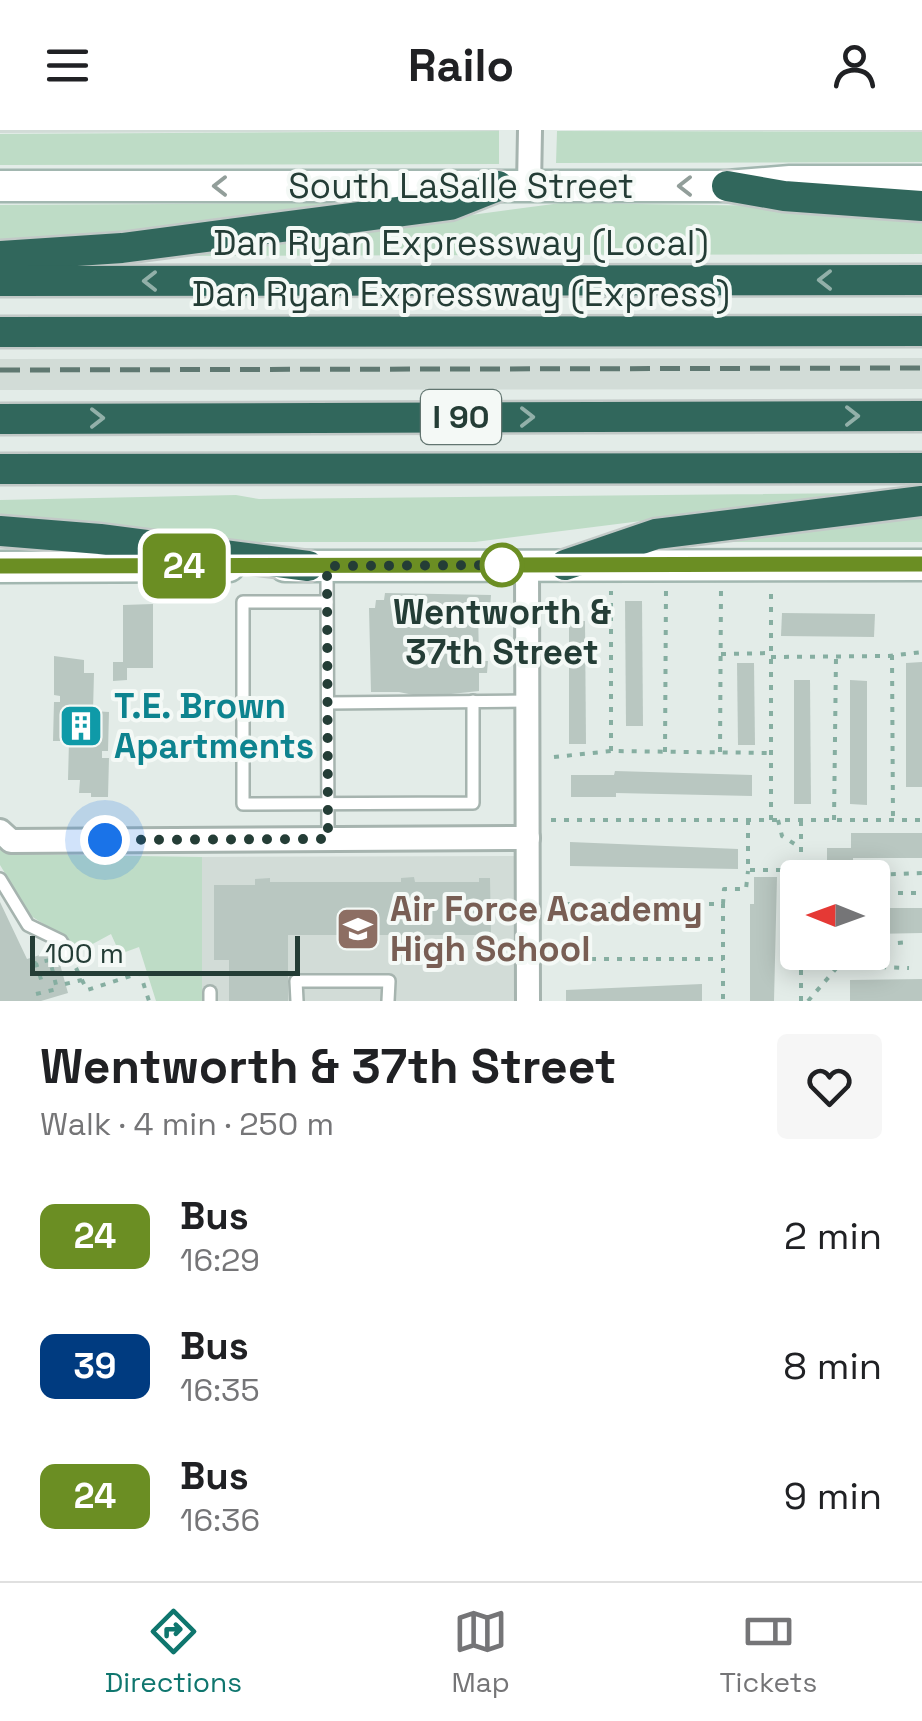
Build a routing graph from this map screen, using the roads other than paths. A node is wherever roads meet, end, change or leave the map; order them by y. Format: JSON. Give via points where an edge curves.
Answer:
{"nodes":[{"id":1,"x":530,"y":130,"type":"edge"},
{"id":2,"x":922,"y":181,"type":"edge"},
{"id":3,"x":0,"y":186,"type":"edge"},
{"id":4,"x":498,"y":186,"type":"junction"},
{"id":5,"x":529,"y":186,"type":"junction"},
{"id":6,"x":727,"y":186,"type":"junction"},
{"id":7,"x":922,"y":206,"type":"edge"},
{"id":8,"x":0,"y":256,"type":"edge"},
{"id":9,"x":922,"y":280,"type":"edge"},
{"id":10,"x":0,"y":281,"type":"edge"},
{"id":11,"x":0,"y":332,"type":"edge"},
{"id":12,"x":922,"y":332,"type":"edge"},
{"id":13,"x":922,"y":416,"type":"edge"},
{"id":14,"x":0,"y":418,"type":"edge"},
{"id":15,"x":922,"y":468,"type":"edge"},
{"id":16,"x":0,"y":469,"type":"edge"},
{"id":17,"x":922,"y":502,"type":"edge"},
{"id":18,"x":0,"y":531,"type":"edge"},
{"id":19,"x":922,"y":564,"type":"edge"},
{"id":20,"x":527,"y":565,"type":"junction"},
{"id":21,"x":564,"y":565,"type":"junction"},
{"id":22,"x":0,"y":566,"type":"edge"},
{"id":23,"x":318,"y":566,"type":"junction"},
{"id":24,"x":327,"y":602,"type":"junction"},
{"id":25,"x":527,"y":700,"type":"junction"},
{"id":26,"x":474,"y":701,"type":"junction"},
{"id":27,"x":328,"y":703,"type":"junction"},
{"id":28,"x":328,"y":803,"type":"junction"},
{"id":29,"x":6,"y":836,"type":"edge"},
{"id":30,"x":528,"y":838,"type":"junction"},
{"id":31,"x":328,"y":839,"type":"junction"},
{"id":32,"x":0,"y":879,"type":"edge"},
{"id":33,"x":70,"y":956,"type":"road end"},
{"id":34,"x":297,"y":1001,"type":"edge"},
{"id":35,"x":388,"y":1001,"type":"edge"},
{"id":36,"x":528,"y":1001,"type":"edge"}],
"edges":[{"from":1,"to":5,"type":"street"},
{"from":2,"to":6,"type":"main road","name":"South LaSalle Street"},
{"from":4,"to":3,"type":"main road","name":"South LaSalle Street","one_way":true},
{"from":4,"to":5,"type":"main road","name":"South LaSalle Street"},
{"from":4,"to":8,"type":"highway","via":[[450,205],[122,248]]},
{"from":6,"to":5,"type":"main road","name":"South LaSalle Street","one_way":true},
{"from":6,"to":7,"type":"highway"},
{"from":9,"to":10,"type":"highway","name":"Dan Ryan Expressway (Local)","one_way":true},
{"from":11,"to":12,"type":"highway","name":"Dan Ryan Expressway (Express)"},
{"from":14,"to":13,"type":"highway","number":"I 90","one_way":true},
{"from":15,"to":16,"type":"highway","number":"I 90"},
{"from":17,"to":21,"type":"highway","via":[[656,534]]},
{"from":18,"to":23,"type":"highway"},
{"from":19,"to":21,"type":"main road"},
{"from":20,"to":21,"type":"main road"},
{"from":20,"to":23,"type":"main road"},
{"from":20,"to":25,"type":"street"},
{"from":22,"to":23,"type":"main road"},
{"from":23,"to":24,"type":"lane"},
{"from":24,"to":27,"type":"lane"},
{"from":24,"to":28,"type":"lane","via":[[243,602],[243,804]]},
{"from":25,"to":26,"type":"lane"},
{"from":25,"to":30,"type":"street"},
{"from":26,"to":27,"type":"lane"},
{"from":26,"to":28,"type":"lane","via":[[474,803]]},
{"from":27,"to":28,"type":"lane"},
{"from":28,"to":31,"type":"lane"},
{"from":29,"to":31,"type":"street"},
{"from":30,"to":31,"type":"street"},
{"from":30,"to":36,"type":"street"},
{"from":32,"to":33,"type":"lane","via":[[28,925],[61,940]]},
{"from":34,"to":35,"type":"lane","via":[[296,982],[388,980]]}]}
